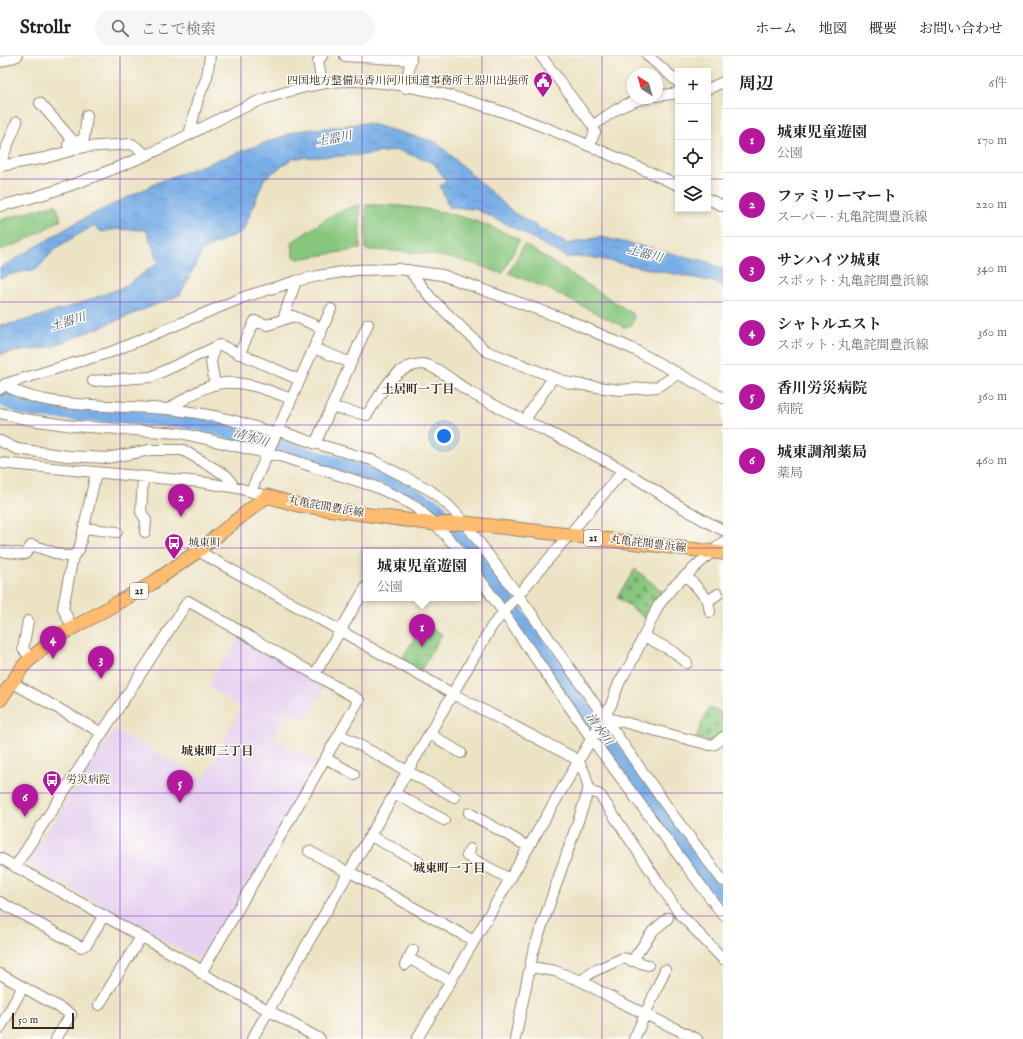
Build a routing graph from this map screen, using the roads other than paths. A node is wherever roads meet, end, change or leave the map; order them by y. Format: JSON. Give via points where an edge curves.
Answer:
{"nodes":[{"id":1,"x":18,"y":56,"type":"edge"},
{"id":2,"x":210,"y":56,"type":"edge"},
{"id":3,"x":322,"y":56,"type":"edge"},
{"id":4,"x":345,"y":56,"type":"edge"},
{"id":5,"x":541,"y":56,"type":"edge"},
{"id":6,"x":648,"y":56,"type":"edge"},
{"id":7,"x":411,"y":58,"type":"edge"},
{"id":8,"x":0,"y":62,"type":"edge"},
{"id":9,"x":675,"y":79,"type":"edge"},
{"id":10,"x":723,"y":82,"type":"edge"},
{"id":11,"x":322,"y":84,"type":"junction"},
{"id":12,"x":406,"y":88,"type":"junction"},
{"id":13,"x":711,"y":88,"type":"edge"},
{"id":14,"x":675,"y":93,"type":"edge"},
{"id":15,"x":663,"y":95,"type":"edge"},
{"id":16,"x":40,"y":103,"type":"dead end"},
{"id":17,"x":627,"y":103,"type":"edge"},
{"id":18,"x":87,"y":115,"type":"dead end"},
{"id":19,"x":18,"y":122,"type":"dead end"},
{"id":20,"x":593,"y":126,"type":"junction"},
{"id":21,"x":189,"y":134,"type":"junction"},
{"id":22,"x":74,"y":142,"type":"junction"},
{"id":23,"x":589,"y":146,"type":"junction"},
{"id":24,"x":65,"y":152,"type":"junction"},
{"id":25,"x":147,"y":155,"type":"junction"},
{"id":26,"x":0,"y":165,"type":"edge"},
{"id":27,"x":675,"y":184,"type":"edge"},
{"id":28,"x":711,"y":200,"type":"edge"},
{"id":29,"x":0,"y":206,"type":"edge"},
{"id":30,"x":723,"y":206,"type":"edge"},
{"id":31,"x":409,"y":270,"type":"junction"},
{"id":32,"x":296,"y":281,"type":"junction"},
{"id":33,"x":331,"y":309,"type":"dead end"},
{"id":34,"x":283,"y":319,"type":"junction"},
{"id":35,"x":368,"y":324,"type":"dead end"},
{"id":36,"x":322,"y":328,"type":"junction"},
{"id":37,"x":314,"y":348,"type":"junction"},
{"id":38,"x":214,"y":349,"type":"junction"},
{"id":39,"x":240,"y":354,"type":"junction"},
{"id":40,"x":351,"y":363,"type":"junction"},
{"id":41,"x":678,"y":374,"type":"junction"},
{"id":42,"x":552,"y":376,"type":"junction"},
{"id":43,"x":300,"y":380,"type":"junction"},
{"id":44,"x":93,"y":381,"type":"dead end"},
{"id":45,"x":215,"y":386,"type":"junction"},
{"id":46,"x":2,"y":387,"type":"edge"},
{"id":47,"x":723,"y":398,"type":"edge"},
{"id":48,"x":291,"y":399,"type":"junction"},
{"id":49,"x":331,"y":407,"type":"junction"},
{"id":50,"x":168,"y":409,"type":"junction"},
{"id":51,"x":0,"y":413,"type":"edge"},
{"id":52,"x":525,"y":420,"type":"junction"},
{"id":53,"x":276,"y":432,"type":"junction"},
{"id":54,"x":0,"y":441,"type":"edge"},
{"id":55,"x":315,"y":444,"type":"junction"},
{"id":56,"x":267,"y":452,"type":"junction"},
{"id":57,"x":65,"y":456,"type":"junction"},
{"id":58,"x":0,"y":463,"type":"edge"},
{"id":59,"x":76,"y":471,"type":"junction"},
{"id":60,"x":623,"y":471,"type":"junction"},
{"id":61,"x":96,"y":473,"type":"junction"},
{"id":62,"x":143,"y":477,"type":"junction"},
{"id":63,"x":234,"y":487,"type":"junction"},
{"id":64,"x":251,"y":491,"type":"junction"},
{"id":65,"x":267,"y":496,"type":"junction"},
{"id":66,"x":464,"y":523,"type":"junction"},
{"id":67,"x":434,"y":524,"type":"junction"},
{"id":68,"x":84,"y":528,"type":"junction"},
{"id":69,"x":723,"y":530,"type":"edge"},
{"id":70,"x":117,"y":532,"type":"dead end"},
{"id":71,"x":145,"y":532,"type":"dead end"},
{"id":72,"x":569,"y":535,"type":"junction"},
{"id":73,"x":723,"y":542,"type":"edge"},
{"id":74,"x":458,"y":549,"type":"edge"},
{"id":75,"x":0,"y":551,"type":"edge"},
{"id":76,"x":198,"y":551,"type":"junction"},
{"id":77,"x":717,"y":552,"type":"edge"},
{"id":78,"x":73,"y":556,"type":"junction"},
{"id":79,"x":686,"y":575,"type":"junction"},
{"id":80,"x":481,"y":580,"type":"edge"},
{"id":81,"x":363,"y":592,"type":"edge"},
{"id":82,"x":718,"y":594,"type":"dead end"},
{"id":83,"x":517,"y":596,"type":"junction"},
{"id":84,"x":708,"y":601,"type":"junction"},
{"id":85,"x":504,"y":612,"type":"junction"},
{"id":86,"x":710,"y":612,"type":"dead end"},
{"id":87,"x":28,"y":621,"type":"dead end"},
{"id":88,"x":72,"y":628,"type":"junction"},
{"id":89,"x":340,"y":630,"type":"junction"},
{"id":90,"x":644,"y":636,"type":"junction"},
{"id":91,"x":31,"y":658,"type":"junction"},
{"id":92,"x":688,"y":663,"type":"dead end"},
{"id":93,"x":315,"y":674,"type":"junction"},
{"id":94,"x":12,"y":682,"type":"junction"},
{"id":95,"x":453,"y":694,"type":"junction"},
{"id":96,"x":0,"y":700,"type":"edge"},
{"id":97,"x":604,"y":717,"type":"junction"},
{"id":98,"x":102,"y":733,"type":"junction"},
{"id":99,"x":430,"y":734,"type":"junction"},
{"id":100,"x":341,"y":735,"type":"junction"},
{"id":101,"x":723,"y":737,"type":"edge"},
{"id":102,"x":592,"y":739,"type":"junction"},
{"id":103,"x":461,"y":753,"type":"dead end"},
{"id":104,"x":327,"y":759,"type":"junction"},
{"id":105,"x":578,"y":760,"type":"junction"},
{"id":106,"x":409,"y":771,"type":"junction"},
{"id":107,"x":354,"y":774,"type":"dead end"},
{"id":108,"x":588,"y":790,"type":"junction"},
{"id":109,"x":396,"y":794,"type":"junction"},
{"id":110,"x":455,"y":797,"type":"dead end"},
{"id":111,"x":469,"y":813,"type":"dead end"},
{"id":112,"x":444,"y":820,"type":"dead end"},
{"id":113,"x":371,"y":836,"type":"junction"},
{"id":114,"x":529,"y":847,"type":"junction"},
{"id":115,"x":470,"y":849,"type":"dead end"},
{"id":116,"x":309,"y":851,"type":"dead end"},
{"id":117,"x":0,"y":858,"type":"edge"},
{"id":118,"x":419,"y":862,"type":"dead end"},
{"id":119,"x":15,"y":867,"type":"junction"},
{"id":120,"x":349,"y":873,"type":"junction"},
{"id":121,"x":510,"y":879,"type":"junction"},
{"id":122,"x":723,"y":881,"type":"edge"},
{"id":123,"x":0,"y":902,"type":"edge"},
{"id":124,"x":104,"y":915,"type":"junction"},
{"id":125,"x":723,"y":915,"type":"edge"},
{"id":126,"x":668,"y":918,"type":"dead end"},
{"id":127,"x":141,"y":937,"type":"junction"},
{"id":128,"x":474,"y":941,"type":"junction"},
{"id":129,"x":409,"y":957,"type":"dead end"},
{"id":130,"x":723,"y":959,"type":"edge"},
{"id":131,"x":632,"y":961,"type":"junction"},
{"id":132,"x":648,"y":965,"type":"dead end"},
{"id":133,"x":531,"y":967,"type":"junction"},
{"id":134,"x":664,"y":970,"type":"dead end"},
{"id":135,"x":201,"y":973,"type":"junction"},
{"id":136,"x":0,"y":974,"type":"edge"},
{"id":137,"x":451,"y":981,"type":"junction"},
{"id":138,"x":581,"y":981,"type":"junction"},
{"id":139,"x":23,"y":987,"type":"junction"},
{"id":140,"x":99,"y":1004,"type":"dead end"},
{"id":141,"x":269,"y":1011,"type":"junction"},
{"id":142,"x":646,"y":1014,"type":"junction"},
{"id":143,"x":0,"y":1028,"type":"edge"},
{"id":144,"x":56,"y":1039,"type":"edge"},
{"id":145,"x":252,"y":1039,"type":"edge"},
{"id":146,"x":320,"y":1039,"type":"edge"},
{"id":147,"x":417,"y":1039,"type":"edge"},
{"id":148,"x":515,"y":1039,"type":"edge"},
{"id":149,"x":634,"y":1039,"type":"edge"},
{"id":150,"x":697,"y":1039,"type":"edge"}],
"edges":[{"from":1,"to":8,"type":"street"},
{"from":2,"to":21,"type":"street","via":[[207,77]]},
{"from":3,"to":11,"type":"street","via":[[318,61]]},
{"from":4,"to":7,"type":"street"},
{"from":5,"to":20,"type":"street"},
{"from":6,"to":9,"type":"street"},
{"from":7,"to":12,"type":"street"},
{"from":10,"to":13,"type":"street"},
{"from":11,"to":12,"type":"street","via":[[356,81]]},
{"from":11,"to":21,"type":"street","via":[[265,99]]},
{"from":12,"to":23,"type":"street","via":[[462,100],[511,115]]},
{"from":14,"to":15,"type":"street"},
{"from":16,"to":22,"type":"street"},
{"from":17,"to":20,"type":"street"},
{"from":18,"to":22,"type":"street","via":[[84,138]]},
{"from":19,"to":26,"type":"street"},
{"from":20,"to":23,"type":"street","via":[[595,132]]},
{"from":21,"to":25,"type":"street"},
{"from":22,"to":24,"type":"street","via":[[68,145]]},
{"from":23,"to":27,"type":"street"},
{"from":24,"to":25,"type":"street","via":[[84,147],[132,144]]},
{"from":24,"to":26,"type":"street"},
{"from":25,"to":29,"type":"street","via":[[60,189]]},
{"from":28,"to":30,"type":"street"},
{"from":31,"to":32,"type":"street","via":[[355,270]]},
{"from":31,"to":41,"type":"street","via":[[442,276],[570,321],[633,349]]},
{"from":31,"to":42,"type":"street","via":[[431,298],[486,351]]},
{"from":32,"to":34,"type":"street"},
{"from":32,"to":46,"type":"street","via":[[244,297],[111,352]]},
{"from":33,"to":36,"type":"street"},
{"from":34,"to":36,"type":"street","via":[[294,316]]},
{"from":34,"to":39,"type":"street","via":[[268,325],[255,321]]},
{"from":35,"to":40,"type":"street"},
{"from":36,"to":37,"type":"street"},
{"from":37,"to":40,"type":"street"},
{"from":37,"to":43,"type":"street"},
{"from":38,"to":39,"type":"street","via":[[220,345]]},
{"from":38,"to":44,"type":"street","via":[[151,377]]},
{"from":38,"to":45,"type":"street","via":[[211,362]]},
{"from":39,"to":43,"type":"street"},
{"from":40,"to":49,"type":"street"},
{"from":41,"to":42,"type":"street","via":[[657,387],[619,390],[569,383]]},
{"from":41,"to":47,"type":"street"},
{"from":42,"to":52,"type":"street"},
{"from":43,"to":48,"type":"street"},
{"from":45,"to":48,"type":"street","via":[[224,383],[247,385]]},
{"from":45,"to":50,"type":"street","via":[[206,388]]},
{"from":46,"to":50,"type":"street","via":[[39,399]]},
{"from":48,"to":53,"type":"street"},
{"from":49,"to":52,"type":"street","via":[[367,415],[395,375],[410,366],[422,364],[431,365],[459,386]]},
{"from":49,"to":55,"type":"street"},
{"from":50,"to":53,"type":"street","via":[[227,419]]},
{"from":51,"to":56,"type":"street","via":[[73,426],[180,433]]},
{"from":52,"to":60,"type":"street"},
{"from":53,"to":55,"type":"street"},
{"from":53,"to":56,"type":"street"},
{"from":54,"to":57,"type":"street","via":[[17,449]]},
{"from":55,"to":66,"type":"street","via":[[372,460],[414,481],[430,490]]},
{"from":56,"to":64,"type":"street"},
{"from":56,"to":67,"type":"street","via":[[376,487],[400,498]]},
{"from":57,"to":59,"type":"street"},
{"from":57,"to":63,"type":"street","via":[[107,458],[150,450],[183,450],[227,476]]},
{"from":58,"to":59,"type":"street"},
{"from":59,"to":61,"type":"street"},
{"from":60,"to":69,"type":"street","via":[[658,494]]},
{"from":60,"to":72,"type":"street"},
{"from":61,"to":62,"type":"street"},
{"from":61,"to":68,"type":"street"},
{"from":62,"to":63,"type":"street"},
{"from":62,"to":71,"type":"street","via":[[137,511],[146,520]]},
{"from":63,"to":64,"type":"street"},
{"from":64,"to":65,"type":"street"},
{"from":65,"to":67,"type":"main road","name":"丸亀詫間豊浜線","number":"21","via":[[298,505]]},
{"from":65,"to":76,"type":"main road","number":"21"},
{"from":66,"to":67,"type":"main road","name":"丸亀詫間豊浜線","number":"21"},
{"from":66,"to":72,"type":"main road","name":"丸亀詫間豊浜線","number":"21"},
{"from":66,"to":83,"type":"street"},
{"from":67,"to":74,"type":"street"},
{"from":68,"to":70,"type":"street"},
{"from":68,"to":78,"type":"street","via":[[79,550]]},
{"from":72,"to":77,"type":"main road","name":"丸亀詫間豊浜線","number":"21"},
{"from":72,"to":83,"type":"street"},
{"from":73,"to":77,"type":"street"},
{"from":75,"to":78,"type":"street","via":[[26,554],[32,545],[64,556]]},
{"from":76,"to":88,"type":"main road","number":"21","via":[[151,584]]},
{"from":76,"to":89,"type":"street"},
{"from":77,"to":79,"type":"street"},
{"from":78,"to":88,"type":"street","via":[[63,608]]},
{"from":79,"to":84,"type":"street"},
{"from":79,"to":90,"type":"street","via":[[664,597]]},
{"from":80,"to":85,"type":"street"},
{"from":81,"to":89,"type":"street"},
{"from":82,"to":84,"type":"street"},
{"from":83,"to":85,"type":"street"},
{"from":83,"to":97,"type":"street"},
{"from":84,"to":86,"type":"street"},
{"from":85,"to":95,"type":"street","via":[[492,626]]},
{"from":85,"to":102,"type":"street"},
{"from":87,"to":91,"type":"street","via":[[23,649]]},
{"from":88,"to":91,"type":"main road","number":"21","via":[[53,639]]},
{"from":89,"to":93,"type":"street"},
{"from":89,"to":95,"type":"street"},
{"from":90,"to":92,"type":"street","via":[[674,652]]},
{"from":90,"to":97,"type":"street"},
{"from":91,"to":94,"type":"main road","number":"21"},
{"from":93,"to":98,"type":"street","via":[[188,601]]},
{"from":93,"to":100,"type":"street","via":[[360,700]]},
{"from":94,"to":96,"type":"main road","number":"21"},
{"from":94,"to":98,"type":"street"},
{"from":95,"to":99,"type":"street"},
{"from":95,"to":105,"type":"street"},
{"from":97,"to":101,"type":"street","via":[[710,745]]},
{"from":97,"to":102,"type":"street"},
{"from":97,"to":122,"type":"street"},
{"from":98,"to":119,"type":"street"},
{"from":99,"to":103,"type":"street"},
{"from":99,"to":106,"type":"street"},
{"from":100,"to":104,"type":"street"},
{"from":100,"to":106,"type":"street"},
{"from":102,"to":105,"type":"street"},
{"from":102,"to":125,"type":"street"},
{"from":104,"to":107,"type":"street"},
{"from":104,"to":135,"type":"street"},
{"from":105,"to":108,"type":"street","via":[[585,774]]},
{"from":105,"to":114,"type":"street"},
{"from":106,"to":109,"type":"street"},
{"from":106,"to":110,"type":"street","via":[[443,786]]},
{"from":108,"to":130,"type":"street","via":[[600,795],[679,913]]},
{"from":108,"to":133,"type":"street","via":[[533,952]]},
{"from":109,"to":112,"type":"street"},
{"from":109,"to":113,"type":"street"},
{"from":111,"to":114,"type":"street"},
{"from":113,"to":118,"type":"street"},
{"from":113,"to":120,"type":"street"},
{"from":114,"to":121,"type":"street"},
{"from":115,"to":121,"type":"street","via":[[467,856]]},
{"from":116,"to":120,"type":"street"},
{"from":117,"to":119,"type":"street"},
{"from":119,"to":124,"type":"street"},
{"from":120,"to":128,"type":"street"},
{"from":120,"to":141,"type":"street"},
{"from":121,"to":128,"type":"street"},
{"from":123,"to":124,"type":"street","via":[[81,947],[87,944]]},
{"from":124,"to":127,"type":"street"},
{"from":126,"to":131,"type":"street","via":[[660,931]]},
{"from":127,"to":135,"type":"street","via":[[196,967]]},
{"from":127,"to":140,"type":"street"},
{"from":128,"to":137,"type":"street"},
{"from":129,"to":137,"type":"street"},
{"from":131,"to":132,"type":"street"},
{"from":131,"to":138,"type":"street","via":[[620,955]]},
{"from":133,"to":138,"type":"street","via":[[555,971]]},
{"from":133,"to":148,"type":"street"},
{"from":134,"to":142,"type":"street"},
{"from":135,"to":141,"type":"street"},
{"from":136,"to":139,"type":"street"},
{"from":137,"to":147,"type":"street"},
{"from":138,"to":142,"type":"street"},
{"from":139,"to":143,"type":"street"},
{"from":139,"to":144,"type":"street","via":[[71,1014]]},
{"from":141,"to":145,"type":"street"},
{"from":141,"to":146,"type":"street"},
{"from":142,"to":149,"type":"street"},
{"from":142,"to":150,"type":"street"}]}
